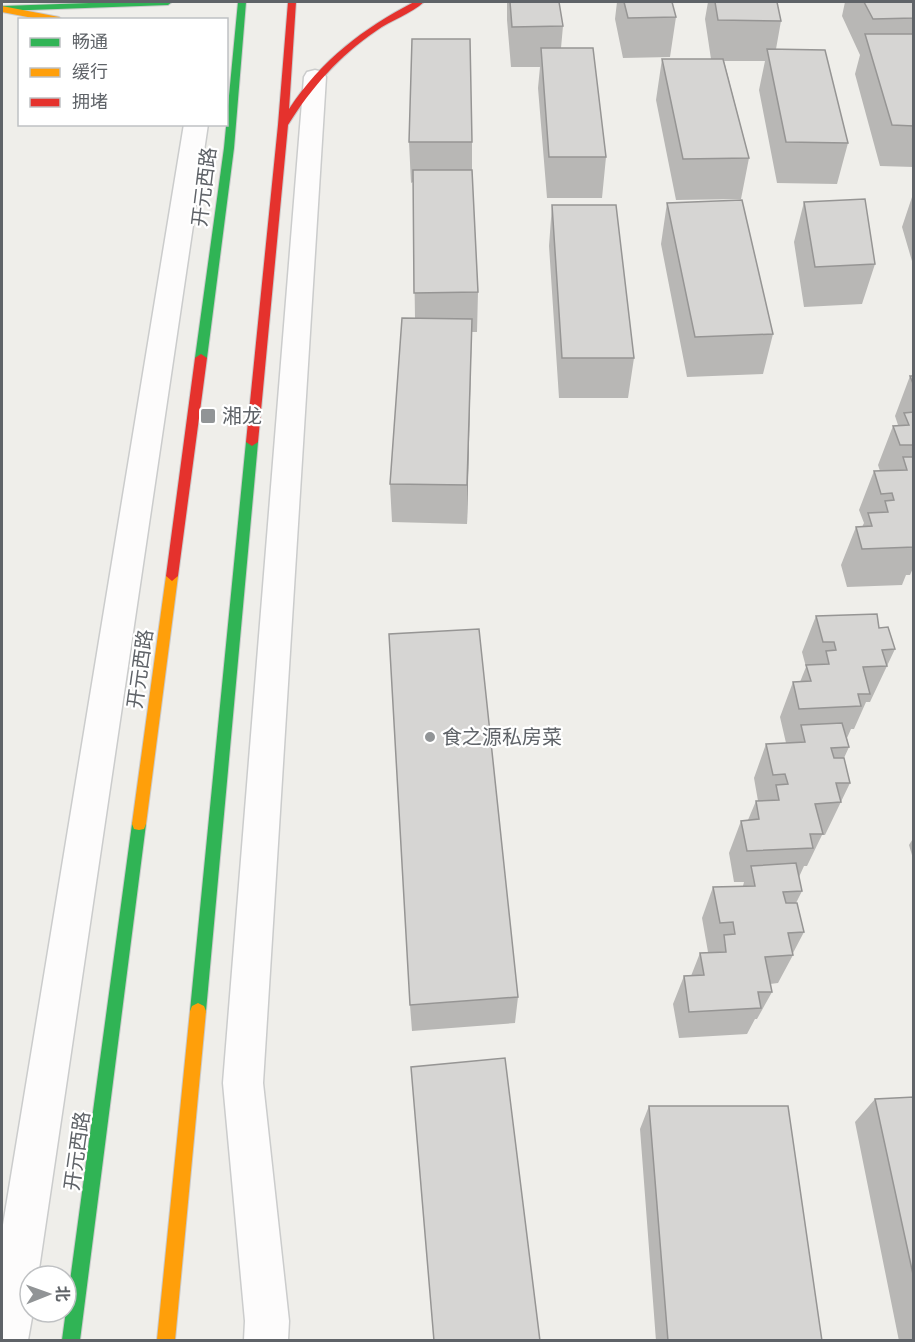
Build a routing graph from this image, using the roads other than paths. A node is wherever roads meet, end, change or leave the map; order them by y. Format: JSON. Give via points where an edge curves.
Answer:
{"nodes":[{"id":1,"x":168,"y":2,"type":"edge"},
{"id":2,"x":242,"y":2,"type":"edge"},
{"id":3,"x":292,"y":2,"type":"edge"},
{"id":4,"x":420,"y":2,"type":"edge"},
{"id":5,"x":2,"y":9,"type":"edge"},
{"id":6,"x":48,"y":18,"type":"edge"},
{"id":7,"x":315,"y":77,"type":"junction"},
{"id":8,"x":283,"y":124,"type":"junction"},
{"id":9,"x":196,"y":126,"type":"edge"},
{"id":10,"x":217,"y":126,"type":"edge"},
{"id":11,"x":229,"y":148,"type":"junction"},
{"id":12,"x":6,"y":1341,"type":"edge"},
{"id":13,"x":71,"y":1341,"type":"edge"},
{"id":14,"x":166,"y":1341,"type":"edge"},
{"id":15,"x":266,"y":1341,"type":"edge"}],
"edges":[{"from":1,"to":5,"type":"main road"},
{"from":2,"to":11,"type":"main road","name":"开元西路"},
{"from":3,"to":8,"type":"main road"},
{"from":4,"to":7,"type":"main road","via":[[394,14],[347,47]]},
{"from":5,"to":6,"type":"main road"},
{"from":7,"to":8,"type":"main road"},
{"from":7,"to":15,"type":"street","via":[[243,1083]]},
{"from":8,"to":14,"type":"main road"},
{"from":9,"to":12,"type":"street"},
{"from":10,"to":11,"type":"main road"},
{"from":11,"to":13,"type":"main road","name":"开元西路"}]}
